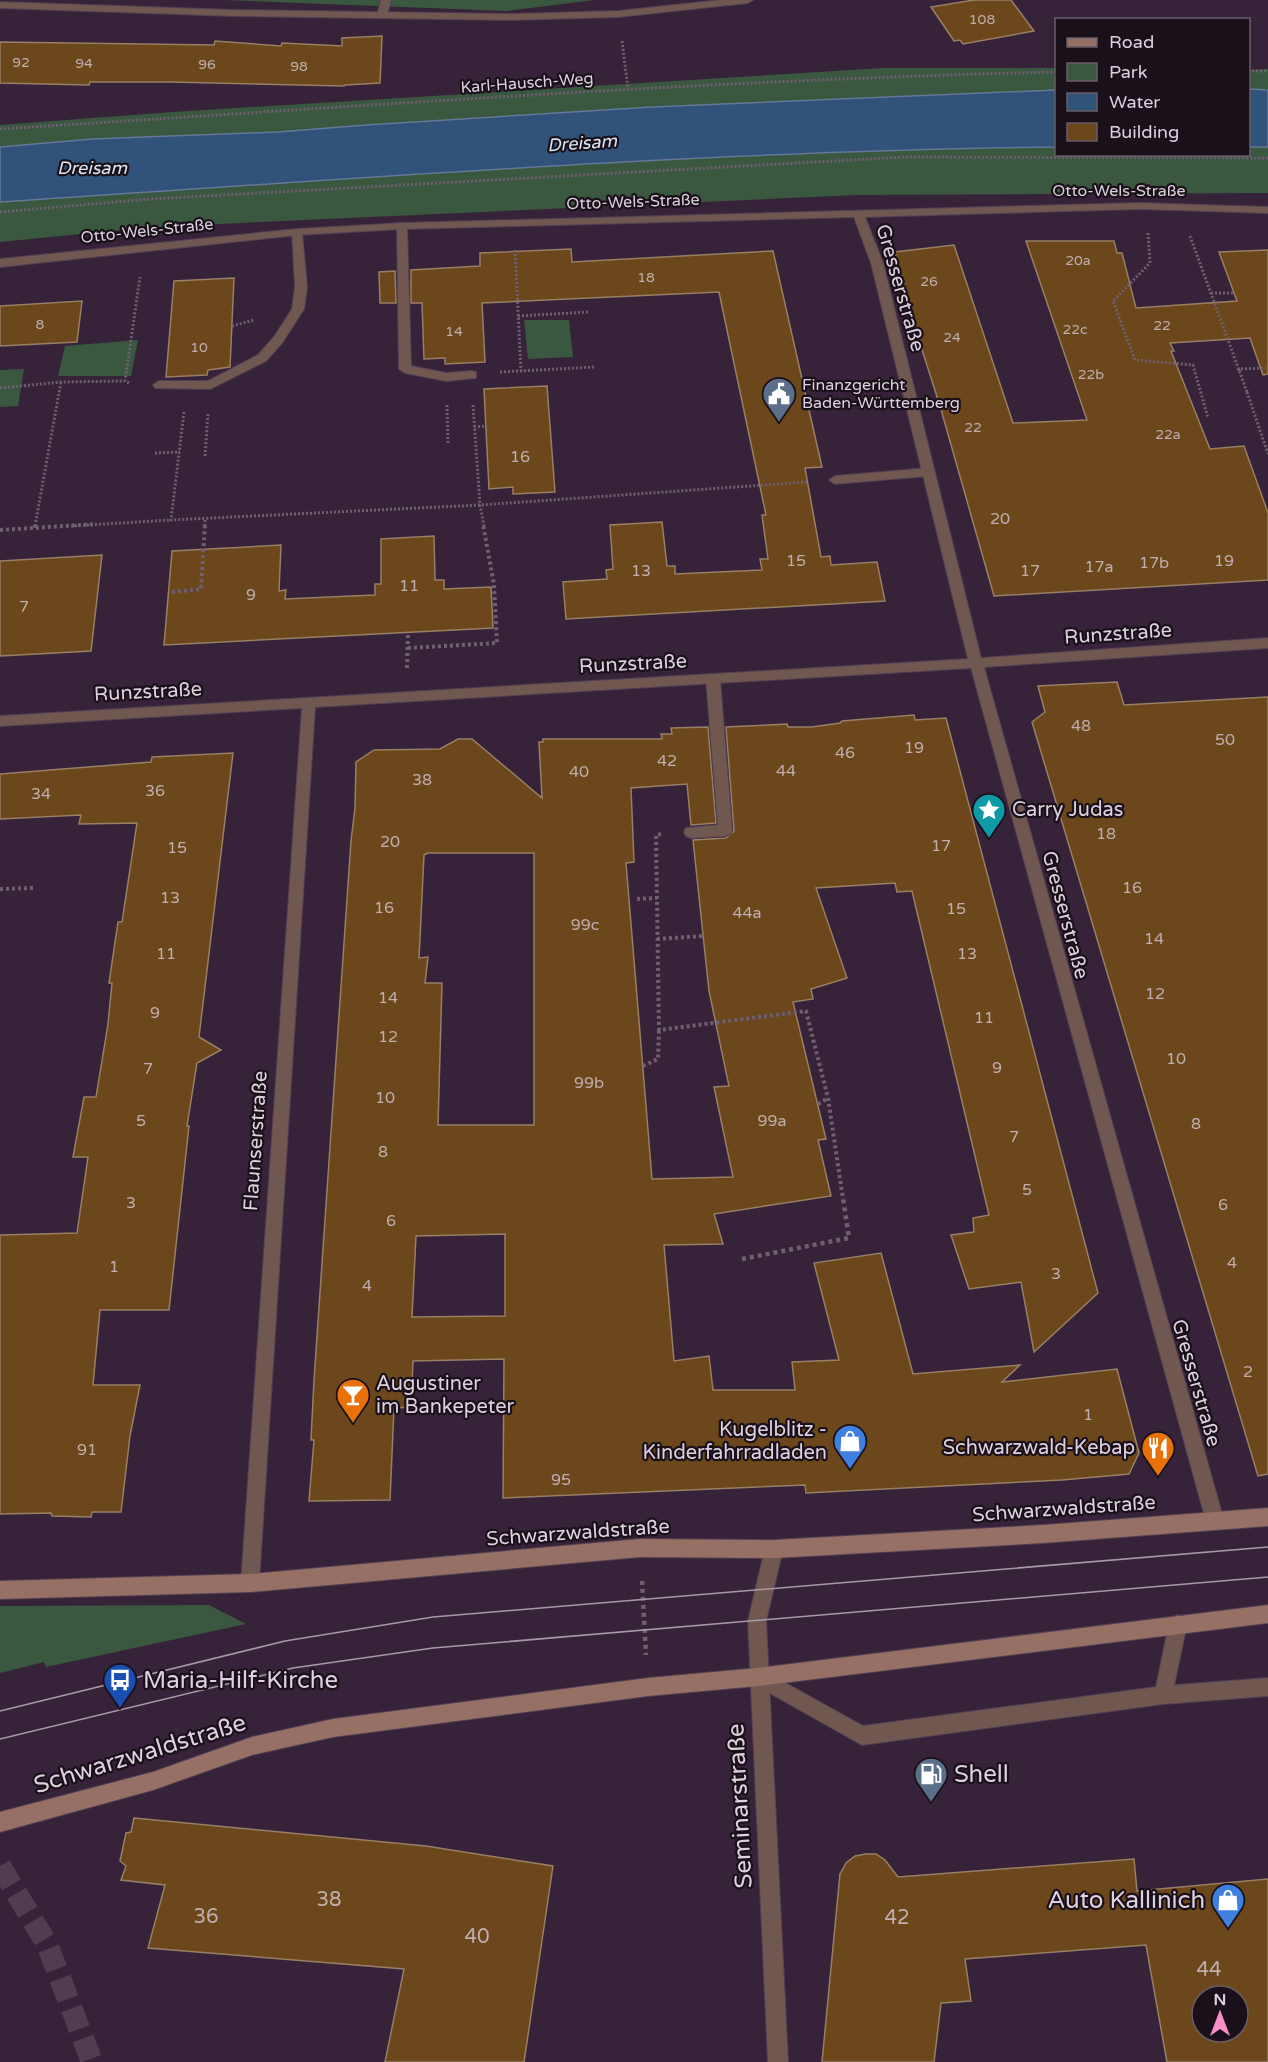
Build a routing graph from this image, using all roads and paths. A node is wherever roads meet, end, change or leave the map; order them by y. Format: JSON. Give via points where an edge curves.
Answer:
{"nodes":[{"id":1,"x":386,"y":0,"type":"edge"},
{"id":2,"x":748,"y":0,"type":"edge"},
{"id":3,"x":0,"y":5,"type":"edge"},
{"id":4,"x":618,"y":14,"type":"junction"},
{"id":5,"x":382,"y":15,"type":"junction"},
{"id":6,"x":1250,"y":71,"type":"edge"},
{"id":7,"x":1268,"y":71,"type":"edge"},
{"id":8,"x":1055,"y":72,"type":"edge"},
{"id":9,"x":628,"y":89,"type":"junction"},
{"id":10,"x":0,"y":129,"type":"edge"},
{"id":11,"x":1268,"y":158,"type":"edge"},
{"id":12,"x":1140,"y":206,"type":"junction"},
{"id":13,"x":1179,"y":207,"type":"junction"},
{"id":14,"x":1268,"y":210,"type":"edge"},
{"id":15,"x":0,"y":212,"type":"edge"},
{"id":16,"x":858,"y":213,"type":"junction"},
{"id":17,"x":402,"y":226,"type":"junction"},
{"id":18,"x":297,"y":232,"type":"junction"},
{"id":19,"x":515,"y":252,"type":"dead end"},
{"id":20,"x":0,"y":263,"type":"edge"},
{"id":21,"x":1211,"y":293,"type":"junction"},
{"id":22,"x":1233,"y":293,"type":"dead end"},
{"id":23,"x":138,"y":302,"type":"dead end"},
{"id":24,"x":588,"y":312,"type":"dead end"},
{"id":25,"x":518,"y":316,"type":"junction"},
{"id":26,"x":595,"y":367,"type":"dead end"},
{"id":27,"x":1266,"y":368,"type":"dead end"},
{"id":28,"x":1239,"y":369,"type":"junction"},
{"id":29,"x":521,"y":371,"type":"junction"},
{"id":30,"x":498,"y":373,"type":"dead end"},
{"id":31,"x":472,"y":375,"type":"joint"},
{"id":32,"x":446,"y":377,"type":"junction"},
{"id":33,"x":125,"y":381,"type":"junction"},
{"id":34,"x":61,"y":382,"type":"junction"},
{"id":35,"x":133,"y":384,"type":"dead end"},
{"id":36,"x":159,"y":385,"type":"dead end"},
{"id":37,"x":187,"y":385,"type":"junction"},
{"id":38,"x":210,"y":385,"type":"junction"},
{"id":39,"x":0,"y":388,"type":"edge"},
{"id":40,"x":1247,"y":392,"type":"dead end"},
{"id":41,"x":1208,"y":418,"type":"dead end"},
{"id":42,"x":486,"y":426,"type":"dead end"},
{"id":43,"x":474,"y":427,"type":"junction"},
{"id":44,"x":448,"y":443,"type":"dead end"},
{"id":45,"x":180,"y":452,"type":"junction"},
{"id":46,"x":155,"y":453,"type":"dead end"},
{"id":47,"x":1268,"y":454,"type":"edge"},
{"id":48,"x":205,"y":456,"type":"dead end"},
{"id":49,"x":928,"y":472,"type":"junction"},
{"id":50,"x":835,"y":480,"type":"joint"},
{"id":51,"x":480,"y":505,"type":"junction"},
{"id":52,"x":205,"y":518,"type":"junction"},
{"id":53,"x":171,"y":520,"type":"junction"},
{"id":54,"x":35,"y":528,"type":"junction"},
{"id":55,"x":0,"y":531,"type":"edge"},
{"id":56,"x":172,"y":592,"type":"dead end"},
{"id":57,"x":1268,"y":643,"type":"edge"},
{"id":58,"x":408,"y":648,"type":"dead end"},
{"id":59,"x":976,"y":663,"type":"junction"},
{"id":60,"x":713,"y":679,"type":"junction"},
{"id":61,"x":309,"y":702,"type":"junction"},
{"id":62,"x":0,"y":721,"type":"edge"},
{"id":63,"x":691,"y":832,"type":"joint"},
{"id":64,"x":33,"y":888,"type":"dead end"},
{"id":65,"x":0,"y":889,"type":"edge"},
{"id":66,"x":657,"y":898,"type":"junction"},
{"id":67,"x":637,"y":899,"type":"dead end"},
{"id":68,"x":703,"y":936,"type":"dead end"},
{"id":69,"x":657,"y":939,"type":"junction"},
{"id":70,"x":659,"y":1030,"type":"junction"},
{"id":71,"x":643,"y":1066,"type":"dead end"},
{"id":72,"x":828,"y":1098,"type":"junction"},
{"id":73,"x":818,"y":1104,"type":"dead end"},
{"id":74,"x":742,"y":1259,"type":"dead end"},
{"id":75,"x":1268,"y":1517,"type":"edge"},
{"id":76,"x":1215,"y":1521,"type":"junction"},
{"id":77,"x":640,"y":1548,"type":"junction"},
{"id":78,"x":774,"y":1550,"type":"junction"},
{"id":79,"x":250,"y":1583,"type":"junction"},
{"id":80,"x":0,"y":1590,"type":"edge"},
{"id":81,"x":1268,"y":1614,"type":"edge"},
{"id":82,"x":1178,"y":1624,"type":"junction"},
{"id":83,"x":758,"y":1677,"type":"junction"},
{"id":84,"x":648,"y":1686,"type":"junction"},
{"id":85,"x":1268,"y":1687,"type":"edge"},
{"id":86,"x":1163,"y":1695,"type":"junction"},
{"id":87,"x":0,"y":1822,"type":"edge"},
{"id":88,"x":778,"y":2062,"type":"edge"}],
"edges":[{"from":1,"to":5,"type":"street"},
{"from":2,"to":4,"type":"street"},
{"from":3,"to":5,"type":"street"},
{"from":4,"to":5,"type":"street"},
{"from":4,"to":9,"type":"path"},
{"from":6,"to":7,"type":"path"},
{"from":8,"to":9,"type":"path","name":"Karl-Hausch-Weg","via":[[874,76]]},
{"from":9,"to":10,"type":"path","name":"Karl-Hausch-Weg"},
{"from":11,"to":15,"type":"path","via":[[906,157],[151,199]]},
{"from":12,"to":13,"type":"street","name":"Otto-Wels-Straße"},
{"from":12,"to":16,"type":"street","name":"Otto-Wels-Straße"},
{"from":12,"to":41,"type":"path","via":[[1147,225],[1150,263],[1113,301],[1135,360],[1193,365]]},
{"from":13,"to":14,"type":"street","name":"Otto-Wels-Straße"},
{"from":13,"to":21,"type":"path"},
{"from":16,"to":17,"type":"street","name":"Otto-Wels-Straße"},
{"from":16,"to":49,"type":"street","name":"Gresserstraße","via":[[877,263]]},
{"from":17,"to":18,"type":"street","name":"Otto-Wels-Straße"},
{"from":17,"to":32,"type":"street","via":[[405,369]]},
{"from":18,"to":20,"type":"street","name":"Otto-Wels-Straße"},
{"from":18,"to":38,"type":"street","via":[[301,287],[298,309],[262,358]]},
{"from":19,"to":25,"type":"path"},
{"from":21,"to":22,"type":"path"},
{"from":21,"to":28,"type":"path"},
{"from":23,"to":33,"type":"path"},
{"from":24,"to":25,"type":"path"},
{"from":25,"to":29,"type":"path"},
{"from":26,"to":29,"type":"path"},
{"from":27,"to":28,"type":"path"},
{"from":28,"to":40,"type":"path"},
{"from":28,"to":47,"type":"path"},
{"from":29,"to":30,"type":"path"},
{"from":31,"to":32,"type":"street"},
{"from":31,"to":43,"type":"path"},
{"from":32,"to":44,"type":"path"},
{"from":33,"to":34,"type":"path"},
{"from":33,"to":35,"type":"path"},
{"from":34,"to":39,"type":"path"},
{"from":34,"to":54,"type":"path"},
{"from":36,"to":37,"type":"street"},
{"from":37,"to":38,"type":"street"},
{"from":37,"to":45,"type":"path"},
{"from":38,"to":48,"type":"path"},
{"from":42,"to":43,"type":"path"},
{"from":43,"to":51,"type":"path"},
{"from":45,"to":46,"type":"path"},
{"from":45,"to":53,"type":"path"},
{"from":49,"to":50,"type":"street"},
{"from":49,"to":59,"type":"street","name":"Gresserstraße"},
{"from":50,"to":51,"type":"path"},
{"from":51,"to":52,"type":"path"},
{"from":51,"to":58,"type":"path","via":[[494,585],[497,643]]},
{"from":52,"to":53,"type":"path"},
{"from":52,"to":56,"type":"path","via":[[201,589]]},
{"from":53,"to":54,"type":"path"},
{"from":54,"to":55,"type":"path"},
{"from":57,"to":59,"type":"street","name":"Runzstraße"},
{"from":59,"to":60,"type":"street","name":"Runzstraße"},
{"from":59,"to":76,"type":"street","name":"Gresserstraße"},
{"from":60,"to":61,"type":"street","name":"Runzstraße"},
{"from":60,"to":63,"type":"street","via":[[724,830]]},
{"from":61,"to":62,"type":"street","name":"Runzstraße"},
{"from":61,"to":79,"type":"street","name":"Flaunserstraße"},
{"from":63,"to":66,"type":"path","via":[[656,835]]},
{"from":64,"to":65,"type":"path"},
{"from":66,"to":67,"type":"path"},
{"from":66,"to":69,"type":"path"},
{"from":68,"to":69,"type":"path"},
{"from":69,"to":70,"type":"path"},
{"from":70,"to":71,"type":"path","via":[[658,1059]]},
{"from":70,"to":72,"type":"path","via":[[806,1011]]},
{"from":72,"to":73,"type":"path"},
{"from":72,"to":74,"type":"path","via":[[849,1238]]},
{"from":75,"to":76,"type":"main road","name":"Schwarzwaldstraße"},
{"from":76,"to":78,"type":"main road","name":"Schwarzwaldstraße"},
{"from":77,"to":78,"type":"main road","name":"Schwarzwaldstraße"},
{"from":77,"to":79,"type":"main road","name":"Schwarzwaldstraße"},
{"from":77,"to":84,"type":"path"},
{"from":78,"to":83,"type":"street","name":"Seminarstraße","via":[[757,1621]]},
{"from":79,"to":80,"type":"main road","name":"Schwarzwaldstraße"},
{"from":81,"to":82,"type":"main road","name":"Schwarzwaldstraße"},
{"from":82,"to":83,"type":"main road","name":"Schwarzwaldstraße"},
{"from":82,"to":86,"type":"street"},
{"from":83,"to":84,"type":"main road","name":"Schwarzwaldstraße"},
{"from":83,"to":86,"type":"street","via":[[862,1736]]},
{"from":83,"to":88,"type":"street","name":"Seminarstraße"},
{"from":84,"to":87,"type":"main road","name":"Schwarzwaldstraße","via":[[333,1728],[252,1746],[153,1781]]},
{"from":85,"to":86,"type":"street"}]}
